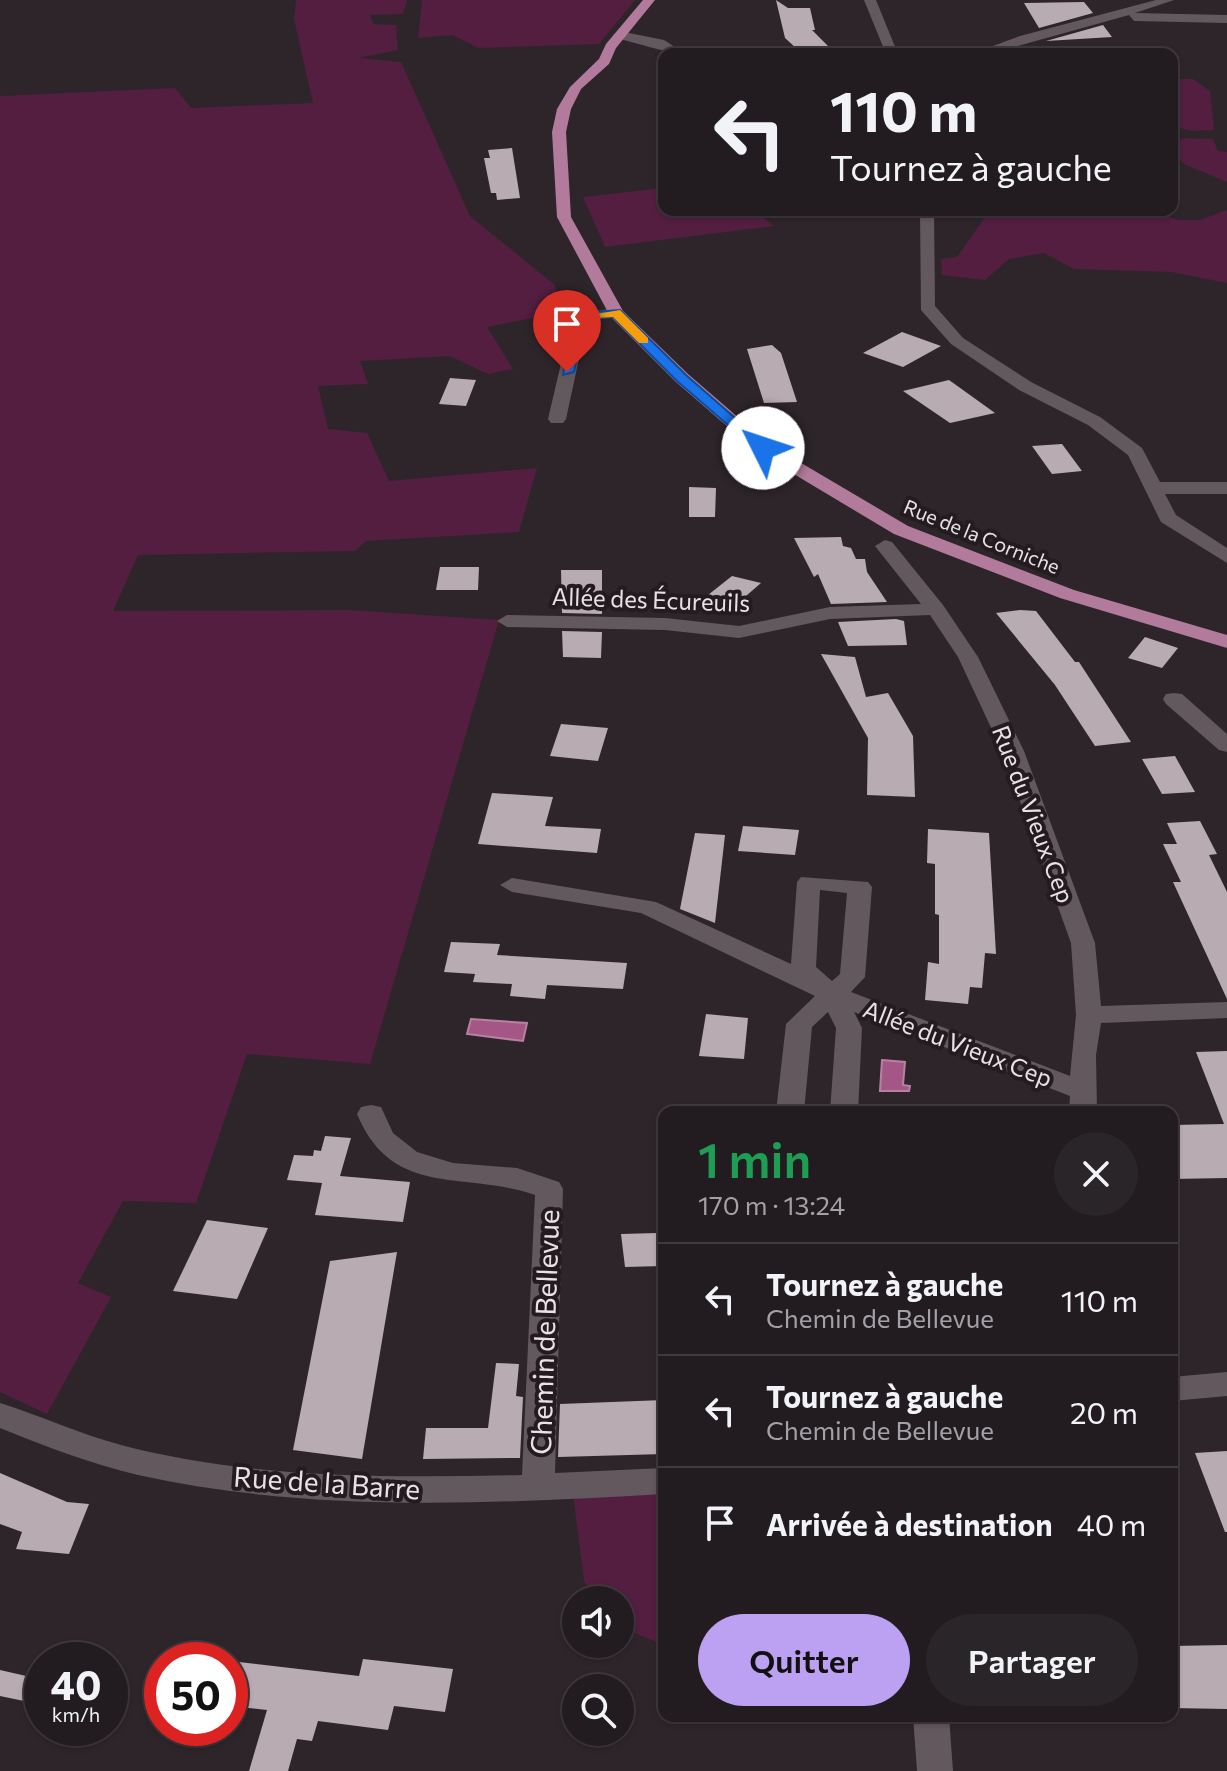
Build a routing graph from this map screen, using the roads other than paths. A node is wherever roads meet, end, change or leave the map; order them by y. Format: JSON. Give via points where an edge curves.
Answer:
{"nodes":[{"id":1,"x":649,"y":0,"type":"edge"},
{"id":2,"x":870,"y":0,"type":"edge"},
{"id":3,"x":1168,"y":0,"type":"edge"},
{"id":4,"x":1120,"y":16,"type":"junction"},
{"id":5,"x":1227,"y":19,"type":"edge"},
{"id":6,"x":619,"y":35,"type":"junction"},
{"id":7,"x":669,"y":48,"type":"edge"},
{"id":8,"x":890,"y":48,"type":"edge"},
{"id":9,"x":992,"y":48,"type":"edge"},
{"id":10,"x":927,"y":216,"type":"edge"},
{"id":11,"x":616,"y":313,"type":"junction"},
{"id":12,"x":557,"y":419,"type":"dead end"},
{"id":13,"x":1156,"y":488,"type":"junction"},
{"id":14,"x":1227,"y":488,"type":"edge"},
{"id":15,"x":885,"y":546,"type":"dead end"},
{"id":16,"x":1227,"y":557,"type":"edge"},
{"id":17,"x":936,"y":609,"type":"junction"},
{"id":18,"x":507,"y":621,"type":"dead end"},
{"id":19,"x":1227,"y":642,"type":"edge"},
{"id":20,"x":1174,"y":699,"type":"dead end"},
{"id":21,"x":1227,"y":745,"type":"edge"},
{"id":22,"x":512,"y":885,"type":"dead end"},
{"id":23,"x":833,"y":994,"type":"junction"},
{"id":24,"x":1227,"y":1010,"type":"edge"},
{"id":25,"x":1089,"y":1015,"type":"junction"},
{"id":26,"x":1083,"y":1102,"type":"edge"},
{"id":27,"x":791,"y":1106,"type":"edge"},
{"id":28,"x":844,"y":1106,"type":"edge"},
{"id":29,"x":371,"y":1114,"type":"dead end"},
{"id":30,"x":1227,"y":1384,"type":"edge"},
{"id":31,"x":1178,"y":1388,"type":"edge"},
{"id":32,"x":0,"y":1415,"type":"edge"},
{"id":33,"x":658,"y":1481,"type":"edge"},
{"id":34,"x":538,"y":1488,"type":"junction"},
{"id":35,"x":931,"y":1722,"type":"edge"},
{"id":36,"x":935,"y":1771,"type":"edge"}],
"edges":[{"from":1,"to":6,"type":"main road","name":"Rue de la Corniche"},
{"from":2,"to":8,"type":"street"},
{"from":3,"to":4,"type":"street"},
{"from":4,"to":5,"type":"street"},
{"from":4,"to":9,"type":"street"},
{"from":6,"to":7,"type":"street"},
{"from":6,"to":11,"type":"main road","name":"Rue de la Corniche","via":[[605,61],[576,87],[559,132],[564,217]]},
{"from":10,"to":13,"type":"street","via":[[927,307],[957,341],[1025,386],[1094,421],[1136,452]]},
{"from":11,"to":12,"type":"street","via":[[587,316],[578,325]]},
{"from":11,"to":19,"type":"main road","name":"Rue de la Corniche","via":[[763,448],[901,530],[1067,594]]},
{"from":13,"to":14,"type":"street"},
{"from":13,"to":16,"type":"street","via":[[1168,518]]},
{"from":15,"to":17,"type":"street","name":"Rue du Vieux Cep"},
{"from":17,"to":18,"type":"street","name":"Allée des Écureuils","via":[[830,613],[739,632],[665,624]]},
{"from":17,"to":25,"type":"street","name":"Rue du Vieux Cep","via":[[968,657],[1013,751],[1083,943]]},
{"from":20,"to":21,"type":"street"},
{"from":22,"to":23,"type":"street","name":"Allée du Vieux Cep","via":[[647,907]]},
{"from":23,"to":26,"type":"street","name":"Allée du Vieux Cep"},
{"from":23,"to":27,"type":"street","name":"Allée du Vieux Cep","via":[[799,1024]]},
{"from":23,"to":28,"type":"street","name":"Allée du Vieux Cep","via":[[849,1028]]},
{"from":24,"to":25,"type":"street"},
{"from":25,"to":26,"type":"street","name":"Rue du Vieux Cep"},
{"from":29,"to":34,"type":"street","name":"Chemin de Bellevue","via":[[381,1138],[407,1159],[453,1173],[517,1178],[549,1189]]},
{"from":30,"to":31,"type":"street"},
{"from":32,"to":34,"type":"street","name":"Rue de la Barre","via":[[125,1458],[227,1477],[350,1490]]},
{"from":33,"to":34,"type":"street","name":"Rue de la Barre"},
{"from":35,"to":36,"type":"street"}]}
